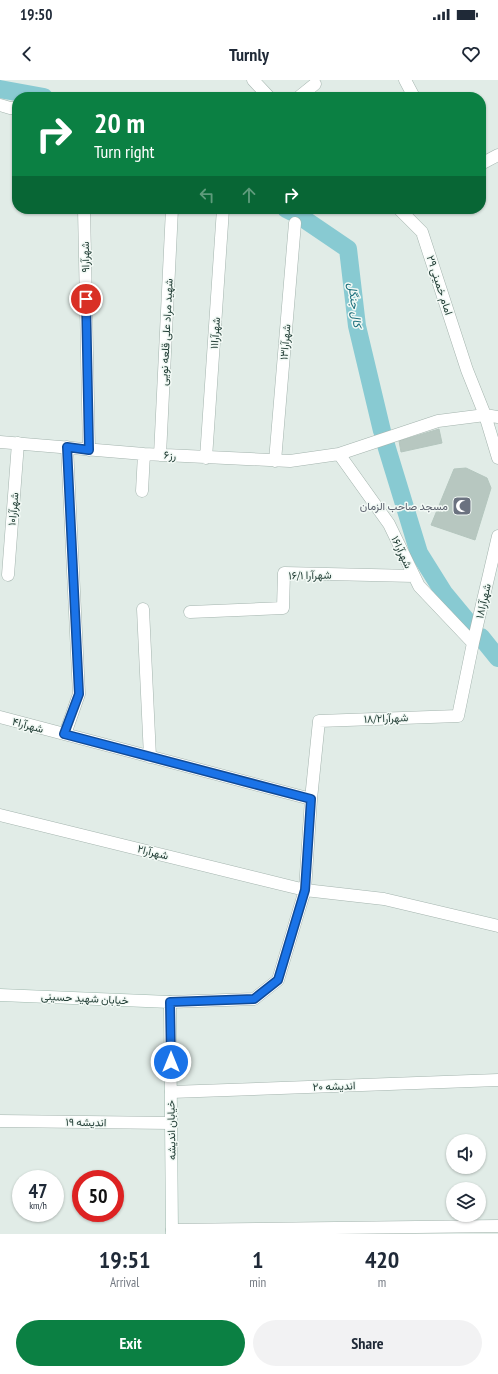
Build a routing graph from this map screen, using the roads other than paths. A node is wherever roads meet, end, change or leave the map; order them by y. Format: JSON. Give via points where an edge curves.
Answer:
{"nodes":[{"id":1,"x":254,"y":80,"type":"edge"},
{"id":2,"x":404,"y":80,"type":"edge"},
{"id":3,"x":314,"y":84,"type":"dead end"},
{"id":4,"x":261,"y":92,"type":"edge"},
{"id":5,"x":305,"y":92,"type":"edge"},
{"id":6,"x":411,"y":92,"type":"edge"},
{"id":7,"x":0,"y":105,"type":"edge"},
{"id":8,"x":12,"y":108,"type":"edge"},
{"id":9,"x":498,"y":155,"type":"edge"},
{"id":10,"x":486,"y":161,"type":"edge"},
{"id":11,"x":84,"y":214,"type":"edge"},
{"id":12,"x":172,"y":214,"type":"edge"},
{"id":13,"x":223,"y":214,"type":"edge"},
{"id":14,"x":406,"y":214,"type":"edge"},
{"id":15,"x":294,"y":223,"type":"dead end"},
{"id":16,"x":485,"y":415,"type":"junction"},
{"id":17,"x":498,"y":417,"type":"edge"},
{"id":18,"x":0,"y":442,"type":"edge"},
{"id":19,"x":18,"y":443,"type":"junction"},
{"id":20,"x":67,"y":447,"type":"junction"},
{"id":21,"x":89,"y":450,"type":"junction"},
{"id":22,"x":144,"y":454,"type":"junction"},
{"id":23,"x":339,"y":454,"type":"junction"},
{"id":24,"x":160,"y":455,"type":"junction"},
{"id":25,"x":206,"y":458,"type":"junction"},
{"id":26,"x":498,"y":458,"type":"edge"},
{"id":27,"x":275,"y":461,"type":"junction"},
{"id":28,"x":142,"y":491,"type":"dead end"},
{"id":29,"x":498,"y":536,"type":"edge"},
{"id":30,"x":8,"y":576,"type":"dead end"},
{"id":31,"x":414,"y":576,"type":"junction"},
{"id":32,"x":143,"y":609,"type":"dead end"},
{"id":33,"x":190,"y":612,"type":"dead end"},
{"id":34,"x":473,"y":643,"type":"junction"},
{"id":35,"x":0,"y":718,"type":"edge"},
{"id":36,"x":64,"y":734,"type":"junction"},
{"id":37,"x":150,"y":757,"type":"junction"},
{"id":38,"x":311,"y":799,"type":"junction"},
{"id":39,"x":0,"y":815,"type":"edge"},
{"id":40,"x":305,"y":890,"type":"junction"},
{"id":41,"x":498,"y":926,"type":"edge"},
{"id":42,"x":0,"y":995,"type":"edge"},
{"id":43,"x":170,"y":1002,"type":"junction"},
{"id":44,"x":498,"y":1080,"type":"edge"},
{"id":45,"x":171,"y":1092,"type":"junction"},
{"id":46,"x":0,"y":1121,"type":"edge"},
{"id":47,"x":171,"y":1122,"type":"junction"},
{"id":48,"x":498,"y":1226,"type":"edge"},
{"id":49,"x":172,"y":1232,"type":"edge"}],
"edges":[{"from":1,"to":4,"type":"street"},
{"from":2,"to":6,"type":"street"},
{"from":3,"to":5,"type":"street"},
{"from":7,"to":8,"type":"street"},
{"from":9,"to":10,"type":"street"},
{"from":11,"to":21,"type":"street","name":"شهرآرا۹"},
{"from":12,"to":24,"type":"street","name":"شهید مراد علی قلعه نویی"},
{"from":13,"to":25,"type":"street","name":"شهرآرا۱۱"},
{"from":14,"to":16,"type":"street","name":"امام خمینی ۲۹","via":[[422,232],[467,370]]},
{"from":15,"to":27,"type":"street","name":"شهرآرا۱۳"},
{"from":16,"to":17,"type":"street","name":"رز۶"},
{"from":16,"to":23,"type":"street","name":"رز۶","via":[[438,421]]},
{"from":16,"to":26,"type":"street"},
{"from":18,"to":19,"type":"street","name":"رز۶"},
{"from":19,"to":20,"type":"street","name":"رز۶"},
{"from":19,"to":30,"type":"street","name":"شهرآرا۱۰"},
{"from":20,"to":21,"type":"street","name":"رز۶"},
{"from":20,"to":36,"type":"street","via":[[79,694]]},
{"from":21,"to":22,"type":"street","name":"رز۶"},
{"from":22,"to":24,"type":"street","name":"رز۶"},
{"from":22,"to":28,"type":"street"},
{"from":23,"to":27,"type":"street","name":"رز۶"},
{"from":23,"to":31,"type":"street","name":"شهرآرا۱۶","via":[[389,524]]},
{"from":24,"to":25,"type":"street","name":"رز۶"},
{"from":25,"to":27,"type":"street","name":"رز۶"},
{"from":29,"to":34,"type":"street","name":"شهرآرا۱۸"},
{"from":31,"to":33,"type":"street","name":"شهرآرا ۱۶/۱","via":[[284,573],[283,608]]},
{"from":31,"to":34,"type":"street","name":"شهرآرا۱۶","via":[[419,586]]},
{"from":32,"to":37,"type":"street"},
{"from":34,"to":38,"type":"street","name":"شهرآرا۱۸/۲","via":[[458,716],[319,721]]},
{"from":35,"to":36,"type":"street","name":"شهرآرا۴"},
{"from":36,"to":37,"type":"street","name":"شهرآرا۴"},
{"from":37,"to":38,"type":"street","name":"شهرآرا۴"},
{"from":38,"to":40,"type":"street","name":"خیابان شهید حسینی"},
{"from":39,"to":40,"type":"street","name":"شهرآرا۲"},
{"from":40,"to":41,"type":"street","name":"شهرآرا۲","via":[[384,899]]},
{"from":40,"to":43,"type":"street","name":"خیابان شهید حسینی","via":[[278,980],[254,999]]},
{"from":42,"to":43,"type":"street","name":"خیابان شهید حسینی"},
{"from":43,"to":45,"type":"street","name":"خیابان اندیشه"},
{"from":44,"to":45,"type":"street","name":"اندیشه ۲۰"},
{"from":45,"to":47,"type":"street","name":"خیابان اندیشه"},
{"from":46,"to":47,"type":"street","name":"اندیشه ۱۹"},
{"from":47,"to":49,"type":"street","name":"خیابان اندیشه"},
{"from":48,"to":49,"type":"street"}]}
